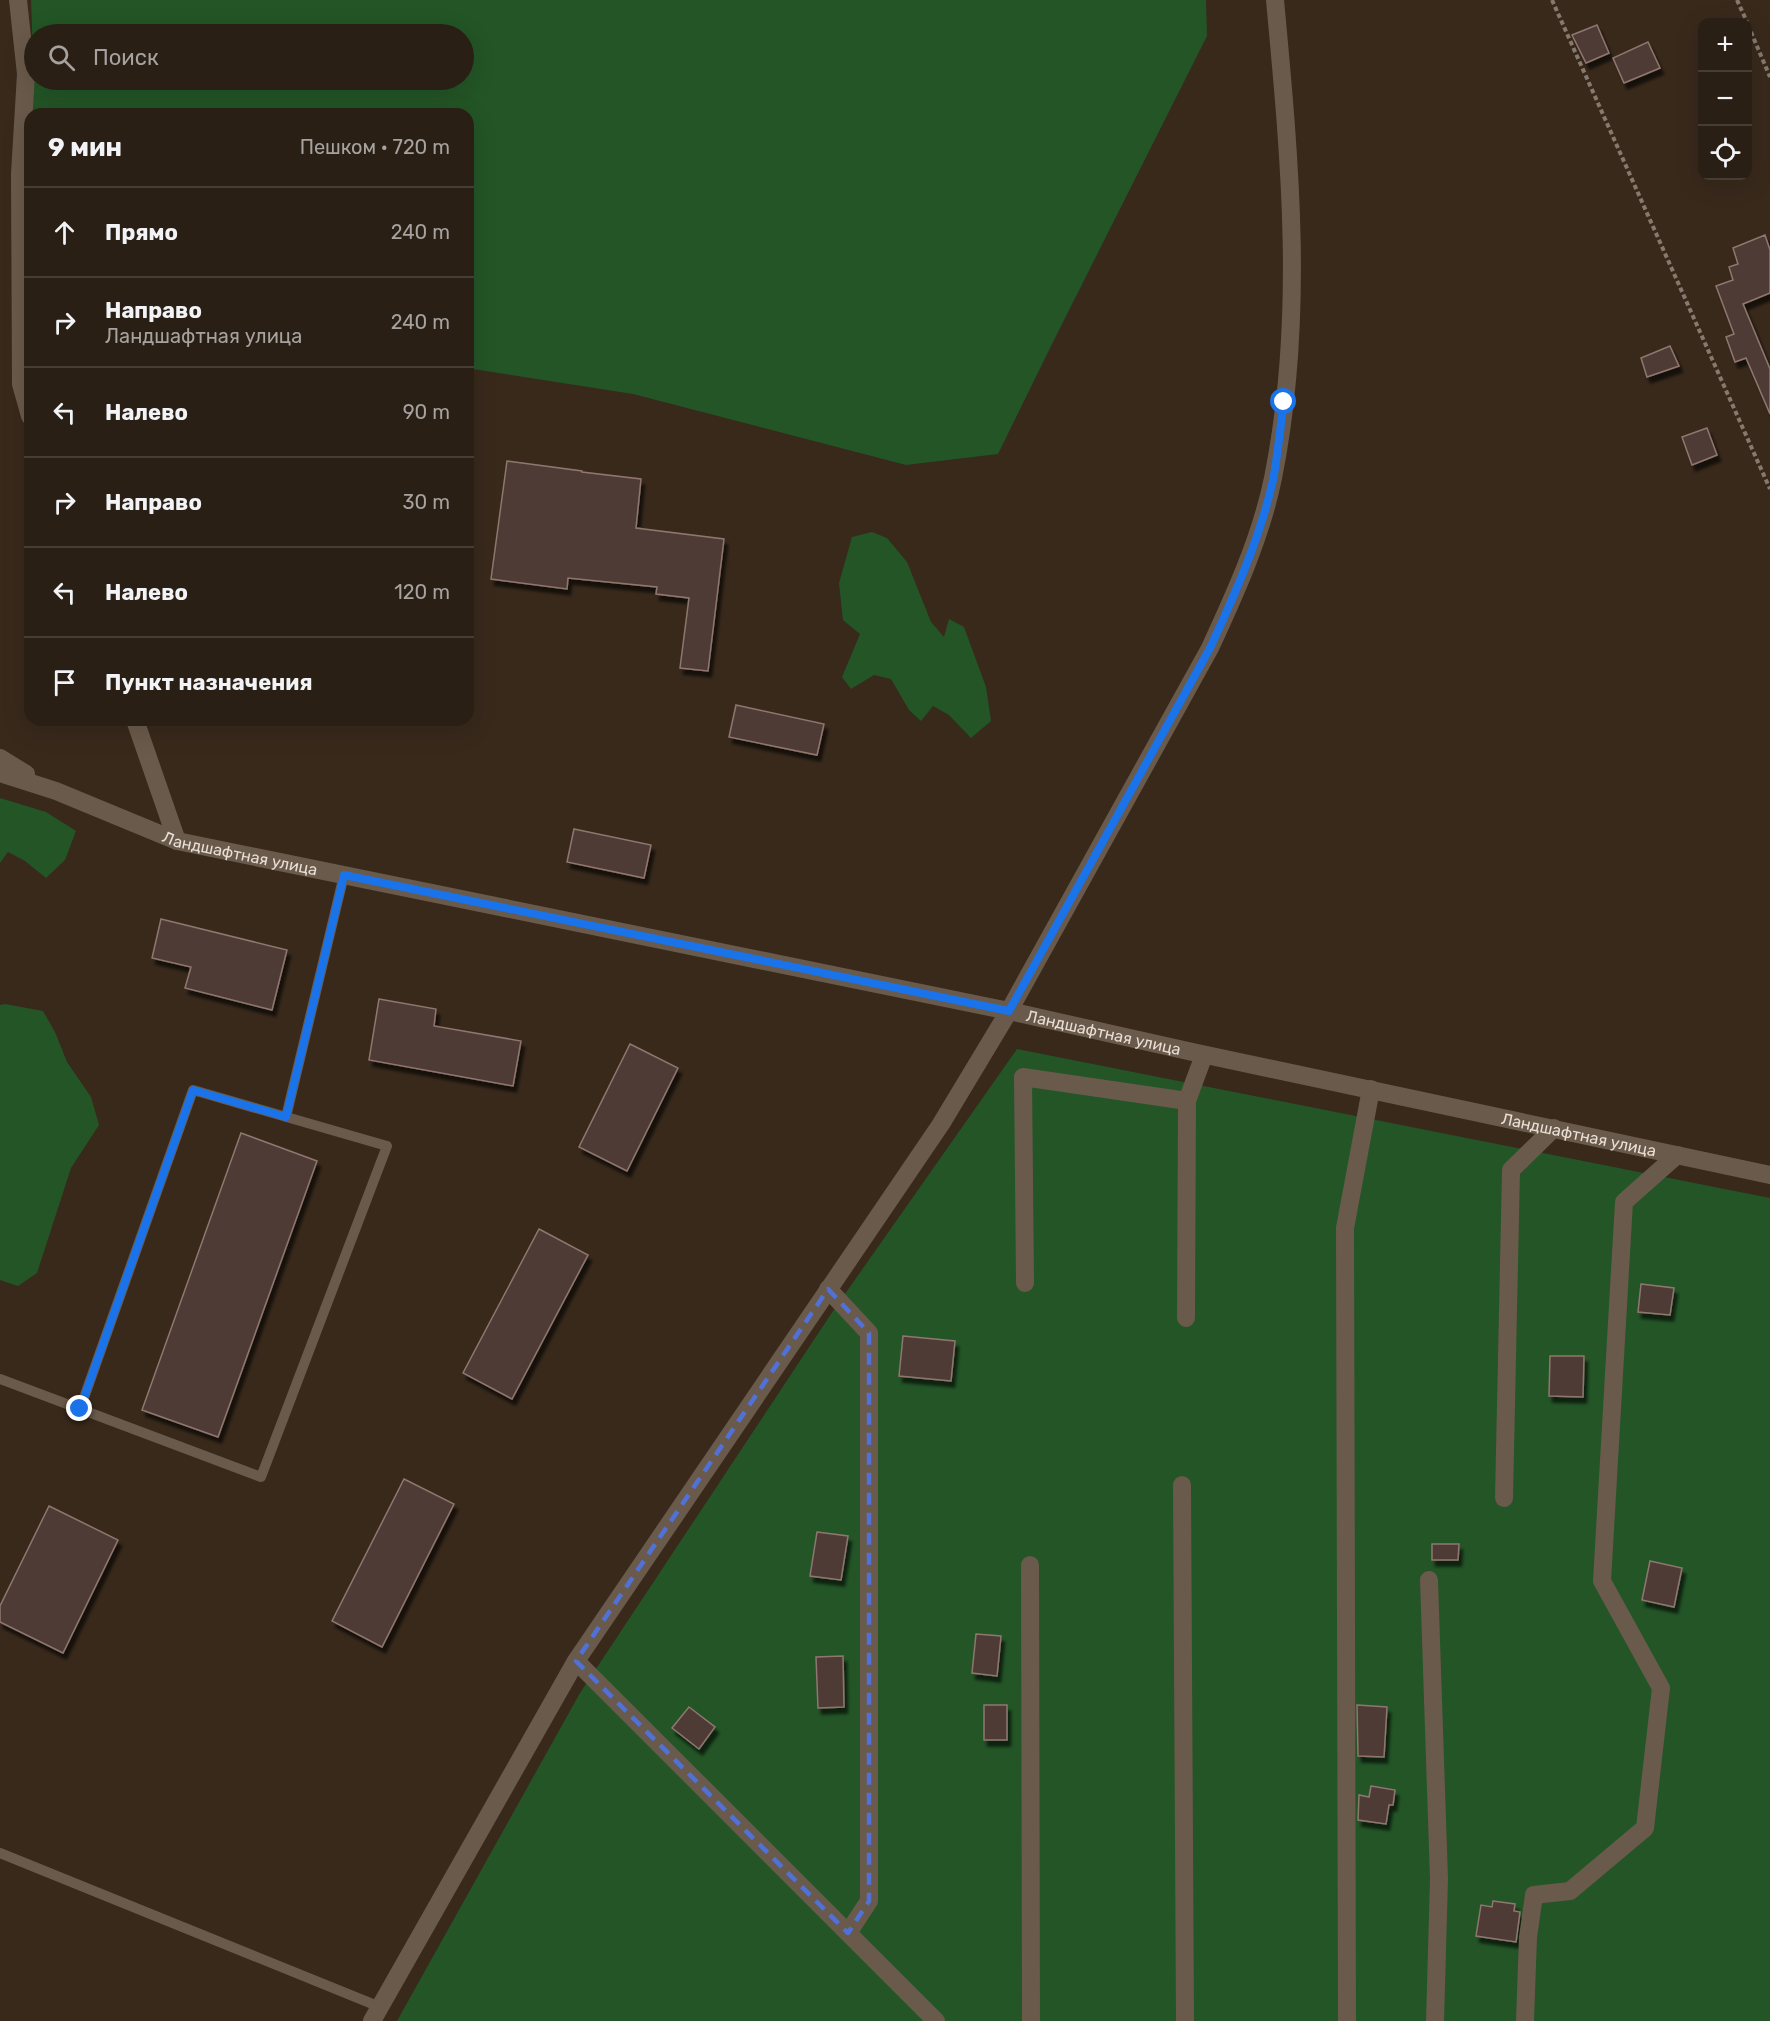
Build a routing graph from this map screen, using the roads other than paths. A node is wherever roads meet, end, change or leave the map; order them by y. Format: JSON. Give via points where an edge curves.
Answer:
{"nodes":[{"id":1,"x":18,"y":0,"type":"edge"},
{"id":2,"x":1275,"y":0,"type":"edge"},
{"id":3,"x":24,"y":56,"type":"edge"},
{"id":4,"x":25,"y":90,"type":"edge"},
{"id":5,"x":24,"y":395,"type":"edge"},
{"id":6,"x":137,"y":726,"type":"edge"},
{"id":7,"x":0,"y":758,"type":"edge"},
{"id":8,"x":0,"y":773,"type":"edge"},
{"id":9,"x":56,"y":791,"type":"junction"},
{"id":10,"x":177,"y":841,"type":"junction"},
{"id":11,"x":344,"y":875,"type":"junction"},
{"id":12,"x":1009,"y":1011,"type":"junction"},
{"id":13,"x":1204,"y":1055,"type":"junction"},
{"id":14,"x":1371,"y":1089,"type":"junction"},
{"id":15,"x":1186,"y":1101,"type":"junction"},
{"id":16,"x":286,"y":1117,"type":"junction"},
{"id":17,"x":1554,"y":1128,"type":"junction"},
{"id":18,"x":1677,"y":1155,"type":"junction"},
{"id":19,"x":1770,"y":1175,"type":"edge"},
{"id":20,"x":1025,"y":1283,"type":"dead end"},
{"id":21,"x":828,"y":1289,"type":"junction"},
{"id":22,"x":1186,"y":1318,"type":"dead end"},
{"id":23,"x":0,"y":1379,"type":"edge"},
{"id":24,"x":80,"y":1409,"type":"junction"},
{"id":25,"x":1182,"y":1485,"type":"dead end"},
{"id":26,"x":1504,"y":1498,"type":"dead end"},
{"id":27,"x":1030,"y":1565,"type":"dead end"},
{"id":28,"x":1429,"y":1580,"type":"dead end"},
{"id":29,"x":576,"y":1661,"type":"junction"},
{"id":30,"x":0,"y":1852,"type":"edge"},
{"id":31,"x":848,"y":1933,"type":"junction"},
{"id":32,"x":376,"y":2014,"type":"edge"},
{"id":33,"x":936,"y":2021,"type":"edge"},
{"id":34,"x":1031,"y":2021,"type":"edge"},
{"id":35,"x":1185,"y":2021,"type":"edge"},
{"id":36,"x":1347,"y":2021,"type":"edge"},
{"id":37,"x":1435,"y":2021,"type":"edge"},
{"id":38,"x":1525,"y":2021,"type":"edge"}],
"edges":[{"from":1,"to":3,"type":"street"},
{"from":2,"to":12,"type":"street","via":[[1293,228],[1292,318],[1273,479],[1232,601],[1210,648]]},
{"from":4,"to":5,"type":"street","via":[[20,174]]},
{"from":6,"to":10,"type":"street"},
{"from":7,"to":9,"type":"street"},
{"from":8,"to":9,"type":"street"},
{"from":9,"to":10,"type":"street","name":"Ландшафтная улица"},
{"from":10,"to":11,"type":"street","name":"Ландшафтная улица"},
{"from":11,"to":12,"type":"street","name":"Ландшафтная улица"},
{"from":11,"to":16,"type":"lane"},
{"from":12,"to":13,"type":"street","name":"Ландшафтная улица"},
{"from":12,"to":21,"type":"street","via":[[941,1124]]},
{"from":13,"to":14,"type":"street","name":"Ландшафтная улица"},
{"from":13,"to":15,"type":"street"},
{"from":14,"to":17,"type":"street","name":"Ландшафтная улица"},
{"from":14,"to":36,"type":"street","via":[[1346,1228]]},
{"from":15,"to":20,"type":"street","via":[[1023,1077]]},
{"from":15,"to":22,"type":"street"},
{"from":16,"to":24,"type":"lane","via":[[193,1090]]},
{"from":16,"to":24,"type":"lane","via":[[387,1146],[261,1477]]},
{"from":17,"to":18,"type":"street","name":"Ландшафтная улица"},
{"from":17,"to":26,"type":"street","via":[[1511,1170]]},
{"from":18,"to":19,"type":"street","name":"Ландшафтная улица"},
{"from":18,"to":38,"type":"street","via":[[1624,1202],[1602,1581],[1661,1688],[1645,1828],[1570,1891],[1534,1895]]},
{"from":21,"to":29,"type":"street"},
{"from":21,"to":31,"type":"street","via":[[869,1333],[869,1901]]},
{"from":23,"to":24,"type":"lane"},
{"from":25,"to":35,"type":"street"},
{"from":27,"to":34,"type":"street"},
{"from":28,"to":37,"type":"street","via":[[1439,1879]]},
{"from":29,"to":31,"type":"street"},
{"from":29,"to":32,"type":"street"},
{"from":30,"to":32,"type":"lane"},
{"from":31,"to":33,"type":"street"}]}
